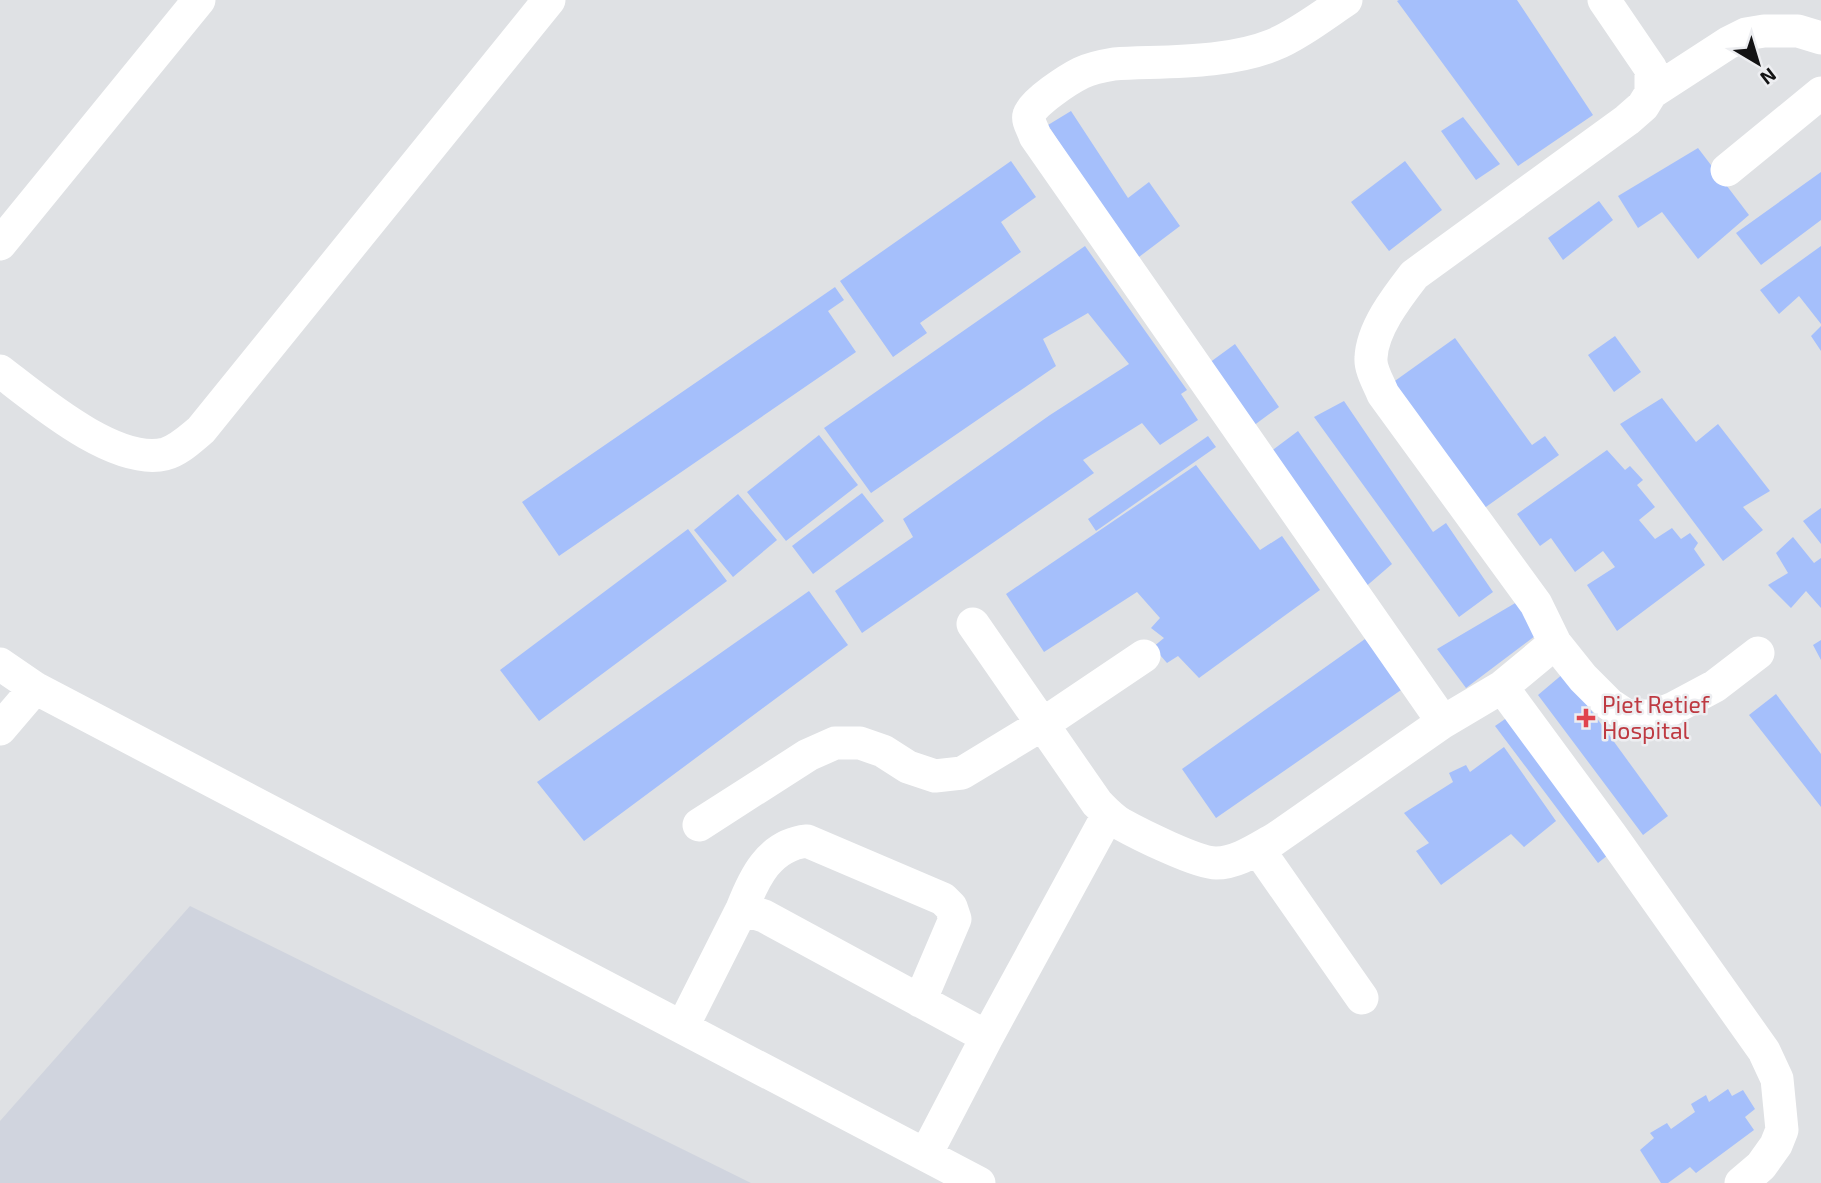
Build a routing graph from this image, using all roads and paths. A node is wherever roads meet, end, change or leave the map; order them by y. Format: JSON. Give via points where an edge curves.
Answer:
{"nodes":[{"id":1,"x":199,"y":0,"type":"edge"},
{"id":2,"x":549,"y":0,"type":"edge"},
{"id":3,"x":1346,"y":0,"type":"edge"},
{"id":4,"x":1604,"y":0,"type":"edge"},
{"id":5,"x":1821,"y":38,"type":"edge"},
{"id":6,"x":1651,"y":93,"type":"junction"},
{"id":7,"x":1821,"y":93,"type":"edge"},
{"id":8,"x":1727,"y":170,"type":"dead end"},
{"id":9,"x":0,"y":244,"type":"edge"},
{"id":10,"x":0,"y":371,"type":"edge"},
{"id":11,"x":973,"y":624,"type":"dead end"},
{"id":12,"x":1555,"y":643,"type":"junction"},
{"id":13,"x":1758,"y":653,"type":"dead end"},
{"id":14,"x":1143,"y":656,"type":"dead end"},
{"id":15,"x":0,"y":664,"type":"edge"},
{"id":16,"x":1502,"y":687,"type":"junction"},
{"id":17,"x":36,"y":688,"type":"junction"},
{"id":18,"x":1443,"y":722,"type":"junction"},
{"id":19,"x":1043,"y":724,"type":"junction"},
{"id":20,"x":0,"y":729,"type":"edge"},
{"id":21,"x":1108,"y":815,"type":"junction"},
{"id":22,"x":699,"y":824,"type":"dead end"},
{"id":23,"x":1258,"y":849,"type":"junction"},
{"id":24,"x":742,"y":909,"type":"junction"},
{"id":25,"x":1362,"y":998,"type":"dead end"},
{"id":26,"x":920,"y":1001,"type":"junction"},
{"id":27,"x":683,"y":1027,"type":"junction"},
{"id":28,"x":987,"y":1037,"type":"junction"},
{"id":29,"x":926,"y":1154,"type":"junction"},
{"id":30,"x":979,"y":1183,"type":"edge"},
{"id":31,"x":1741,"y":1183,"type":"edge"}],
"edges":[{"from":1,"to":9,"type":"street"},
{"from":2,"to":10,"type":"street","via":[[201,430],[184,444],[165,454],[140,455],[104,442],[69,424]]},
{"from":3,"to":18,"type":"street","via":[[1275,44],[1255,51],[1227,58],[1114,64],[1080,73],[1040,100],[1028,118],[1035,136]]},
{"from":4,"to":6,"type":"street","via":[[1651,69]]},
{"from":5,"to":6,"type":"street","via":[[1798,31],[1746,34]]},
{"from":6,"to":12,"type":"street","via":[[1628,120],[1414,275],[1378,329],[1370,359],[1383,394],[1535,604]]},
{"from":7,"to":8,"type":"street"},
{"from":11,"to":19,"type":"street"},
{"from":12,"to":13,"type":"street","via":[[1583,678],[1628,716],[1654,716],[1672,709],[1715,687]]},
{"from":12,"to":16,"type":"street"},
{"from":14,"to":19,"type":"street"},
{"from":15,"to":17,"type":"street"},
{"from":16,"to":18,"type":"street"},
{"from":16,"to":31,"type":"street","via":[[1764,1051],[1777,1079],[1782,1130],[1761,1166]]},
{"from":17,"to":20,"type":"street"},
{"from":17,"to":27,"type":"street"},
{"from":18,"to":23,"type":"street"},
{"from":19,"to":21,"type":"street"},
{"from":19,"to":22,"type":"street","via":[[962,773],[948,775],[935,776],[908,767],[860,743],[835,743],[808,755]]},
{"from":21,"to":23,"type":"street","via":[[1190,857],[1213,863]]},
{"from":21,"to":28,"type":"street"},
{"from":23,"to":25,"type":"street"},
{"from":24,"to":26,"type":"street","via":[[764,916]]},
{"from":24,"to":26,"type":"street","via":[[765,864],[780,850],[807,841],[943,900],[955,919]]},
{"from":24,"to":27,"type":"street"},
{"from":26,"to":28,"type":"street"},
{"from":27,"to":29,"type":"street"},
{"from":28,"to":29,"type":"street"},
{"from":29,"to":30,"type":"street"}]}
